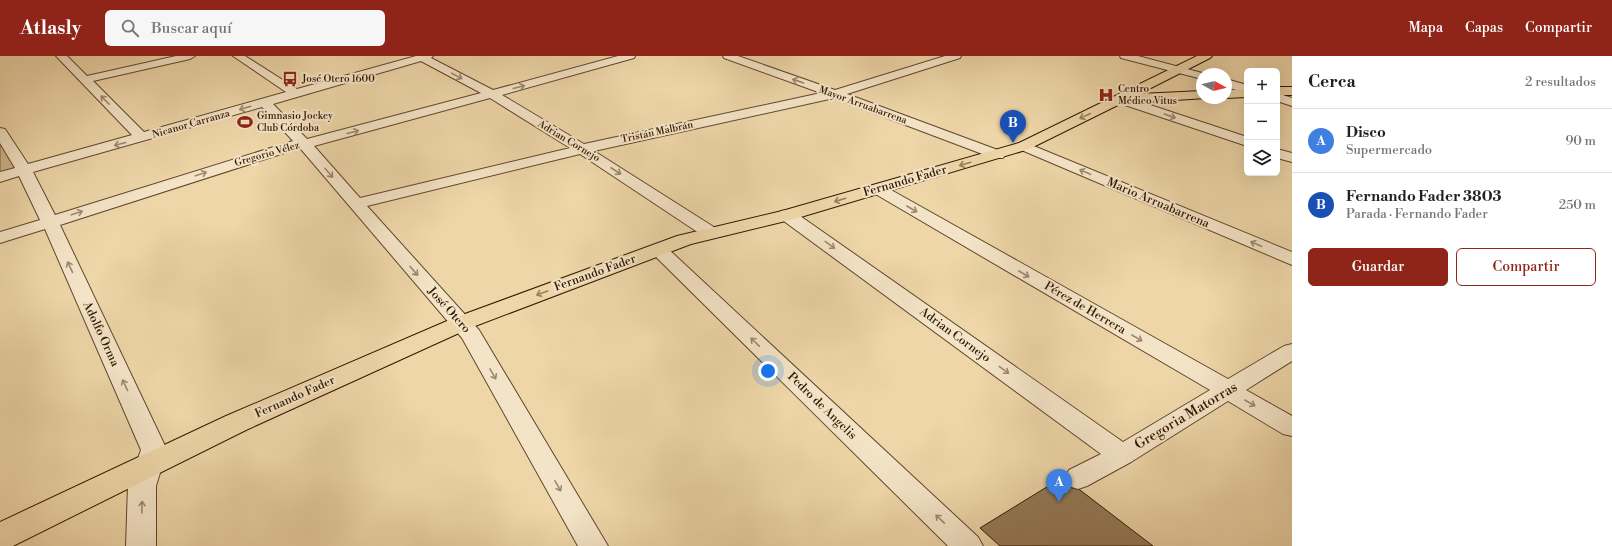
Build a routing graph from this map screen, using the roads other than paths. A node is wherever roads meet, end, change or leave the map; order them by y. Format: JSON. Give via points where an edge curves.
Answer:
{"nodes":[{"id":1,"x":61,"y":56,"type":"edge"},
{"id":2,"x":190,"y":56,"type":"edge"},
{"id":3,"x":238,"y":56,"type":"edge"},
{"id":4,"x":393,"y":56,"type":"edge"},
{"id":5,"x":630,"y":56,"type":"edge"},
{"id":6,"x":728,"y":56,"type":"edge"},
{"id":7,"x":956,"y":56,"type":"edge"},
{"id":8,"x":1125,"y":56,"type":"edge"},
{"id":9,"x":1206,"y":56,"type":"edge"},
{"id":10,"x":425,"y":57,"type":"edge"},
{"id":11,"x":918,"y":58,"type":"dead end"},
{"id":12,"x":406,"y":62,"type":"junction"},
{"id":13,"x":936,"y":63,"type":"junction"},
{"id":14,"x":1179,"y":69,"type":"junction"},
{"id":15,"x":1196,"y":74,"type":"edge"},
{"id":16,"x":84,"y":80,"type":"junction"},
{"id":17,"x":1232,"y":85,"type":"edge"},
{"id":18,"x":1244,"y":88,"type":"edge"},
{"id":19,"x":1292,"y":90,"type":"edge"},
{"id":20,"x":1280,"y":91,"type":"edge"},
{"id":21,"x":1244,"y":93,"type":"edge"},
{"id":22,"x":296,"y":94,"type":"junction"},
{"id":23,"x":492,"y":94,"type":"junction"},
{"id":24,"x":835,"y":94,"type":"junction"},
{"id":25,"x":1232,"y":94,"type":"edge"},
{"id":26,"x":1196,"y":95,"type":"edge"},
{"id":27,"x":1280,"y":98,"type":"edge"},
{"id":28,"x":1120,"y":99,"type":"junction"},
{"id":29,"x":1292,"y":102,"type":"edge"},
{"id":30,"x":265,"y":103,"type":"junction"},
{"id":31,"x":0,"y":132,"type":"edge"},
{"id":32,"x":142,"y":138,"type":"junction"},
{"id":33,"x":1244,"y":141,"type":"edge"},
{"id":34,"x":304,"y":144,"type":"junction"},
{"id":35,"x":1024,"y":146,"type":"junction"},
{"id":36,"x":582,"y":149,"type":"junction"},
{"id":37,"x":1280,"y":154,"type":"edge"},
{"id":38,"x":998,"y":155,"type":"junction"},
{"id":39,"x":1292,"y":158,"type":"edge"},
{"id":40,"x":24,"y":170,"type":"junction"},
{"id":41,"x":0,"y":177,"type":"edge"},
{"id":42,"x":878,"y":189,"type":"junction"},
{"id":43,"x":357,"y":204,"type":"junction"},
{"id":44,"x":787,"y":215,"type":"junction"},
{"id":45,"x":50,"y":222,"type":"junction"},
{"id":46,"x":711,"y":233,"type":"junction"},
{"id":47,"x":0,"y":238,"type":"edge"},
{"id":48,"x":659,"y":250,"type":"junction"},
{"id":49,"x":1292,"y":259,"type":"edge"},
{"id":50,"x":462,"y":323,"type":"junction"},
{"id":51,"x":1292,"y":351,"type":"edge"},
{"id":52,"x":1228,"y":391,"type":"junction"},
{"id":53,"x":1292,"y":427,"type":"edge"},
{"id":54,"x":1122,"y":455,"type":"junction"},
{"id":55,"x":149,"y":466,"type":"junction"},
{"id":56,"x":1078,"y":478,"type":"dead end"},
{"id":57,"x":0,"y":537,"type":"edge"},
{"id":58,"x":140,"y":546,"type":"edge"},
{"id":59,"x":593,"y":546,"type":"edge"},
{"id":60,"x":968,"y":546,"type":"edge"}],
"edges":[{"from":1,"to":16,"type":"street"},
{"from":2,"to":16,"type":"street"},
{"from":3,"to":22,"type":"street"},
{"from":4,"to":12,"type":"street"},
{"from":23,"to":5,"type":"street","name":"Gregorio Vélez","one_way":true},
{"from":24,"to":6,"type":"street","name":"Mayor Arruabarrena","one_way":true},
{"from":7,"to":13,"type":"street","name":"Tristán Malbrán"},
{"from":8,"to":14,"type":"street"},
{"from":9,"to":14,"type":"main road","name":"Fernando Fader"},
{"from":10,"to":12,"type":"street","name":"Nicanor Carranza"},
{"from":10,"to":23,"type":"street","name":"Adrian Cornejo","one_way":true},
{"from":11,"to":13,"type":"street"},
{"from":12,"to":22,"type":"street","name":"Nicanor Carranza"},
{"from":13,"to":24,"type":"street","name":"Tristán Malbrán"},
{"from":14,"to":15,"type":"street"},
{"from":14,"to":28,"type":"main road","name":"Fernando Fader"},
{"from":32,"to":16,"type":"street","one_way":true},
{"from":17,"to":18,"type":"street"},
{"from":19,"to":20,"type":"main road"},
{"from":21,"to":25,"type":"main road"},
{"from":22,"to":30,"type":"street","name":"Nicanor Carranza"},
{"from":34,"to":23,"type":"street","name":"Gregorio Vélez","one_way":true},
{"from":23,"to":36,"type":"street","name":"Adrian Cornejo"},
{"from":24,"to":36,"type":"street","name":"Tristán Malbrán"},
{"from":24,"to":38,"type":"street","name":"Mayor Arruabarrena"},
{"from":26,"to":28,"type":"main road"},
{"from":27,"to":29,"type":"street"},
{"from":28,"to":33,"type":"street","one_way":true},
{"from":28,"to":35,"type":"main road","name":"Fernando Fader","one_way":true},
{"from":30,"to":32,"type":"street","name":"Nicanor Carranza","one_way":true},
{"from":30,"to":34,"type":"street","name":"José Otero"},
{"from":31,"to":40,"type":"street","name":"Adolfo Orma"},
{"from":32,"to":40,"type":"street","name":"Nicanor Carranza","one_way":true},
{"from":34,"to":43,"type":"street","name":"José Otero","one_way":true},
{"from":45,"to":34,"type":"street","name":"Gregorio Vélez","one_way":true},
{"from":35,"to":38,"type":"main road","name":"Fernando Fader"},
{"from":49,"to":35,"type":"street","name":"Mario Arruabarrena","one_way":true},
{"from":36,"to":43,"type":"street","name":"Tristán Malbrán"},
{"from":36,"to":46,"type":"street","name":"Adrian Cornejo","one_way":true},
{"from":37,"to":39,"type":"street"},
{"from":38,"to":42,"type":"main road","name":"Fernando Fader","one_way":true},
{"from":40,"to":41,"type":"street","name":"Nicanor Carranza"},
{"from":40,"to":45,"type":"street","name":"Adolfo Orma"},
{"from":42,"to":44,"type":"main road","name":"Fernando Fader","one_way":true},
{"from":42,"to":52,"type":"street","name":"Pérez de Herrera","one_way":true},
{"from":43,"to":50,"type":"street","name":"José Otero","one_way":true},
{"from":44,"to":46,"type":"main road","name":"Fernando Fader"},
{"from":44,"to":54,"type":"street","name":"Adrian Cornejo","one_way":true},
{"from":45,"to":47,"type":"street","name":"Gregorio Vélez"},
{"from":55,"to":45,"type":"street","name":"Adolfo Orma","one_way":true,"via":[[154,450]]},
{"from":46,"to":48,"type":"main road","name":"Fernando Fader"},
{"from":48,"to":50,"type":"main road","name":"Fernando Fader","one_way":true},
{"from":60,"to":48,"type":"street","name":"Pedro de Angelis","one_way":true},
{"from":50,"to":55,"type":"main road","name":"Fernando Fader","via":[[236,424]]},
{"from":50,"to":59,"type":"street","name":"José Otero","one_way":true},
{"from":51,"to":52,"type":"street","name":"Gregoria Matorras"},
{"from":52,"to":53,"type":"street","name":"Pérez de Herrera","one_way":true},
{"from":52,"to":54,"type":"street","name":"Gregoria Matorras"},
{"from":54,"to":56,"type":"street","name":"Gregoria Matorras"},
{"from":55,"to":57,"type":"main road","name":"Fernando Fader"},
{"from":58,"to":55,"type":"street","name":"Adolfo Orma","one_way":true,"via":[[142,486]]}]}
